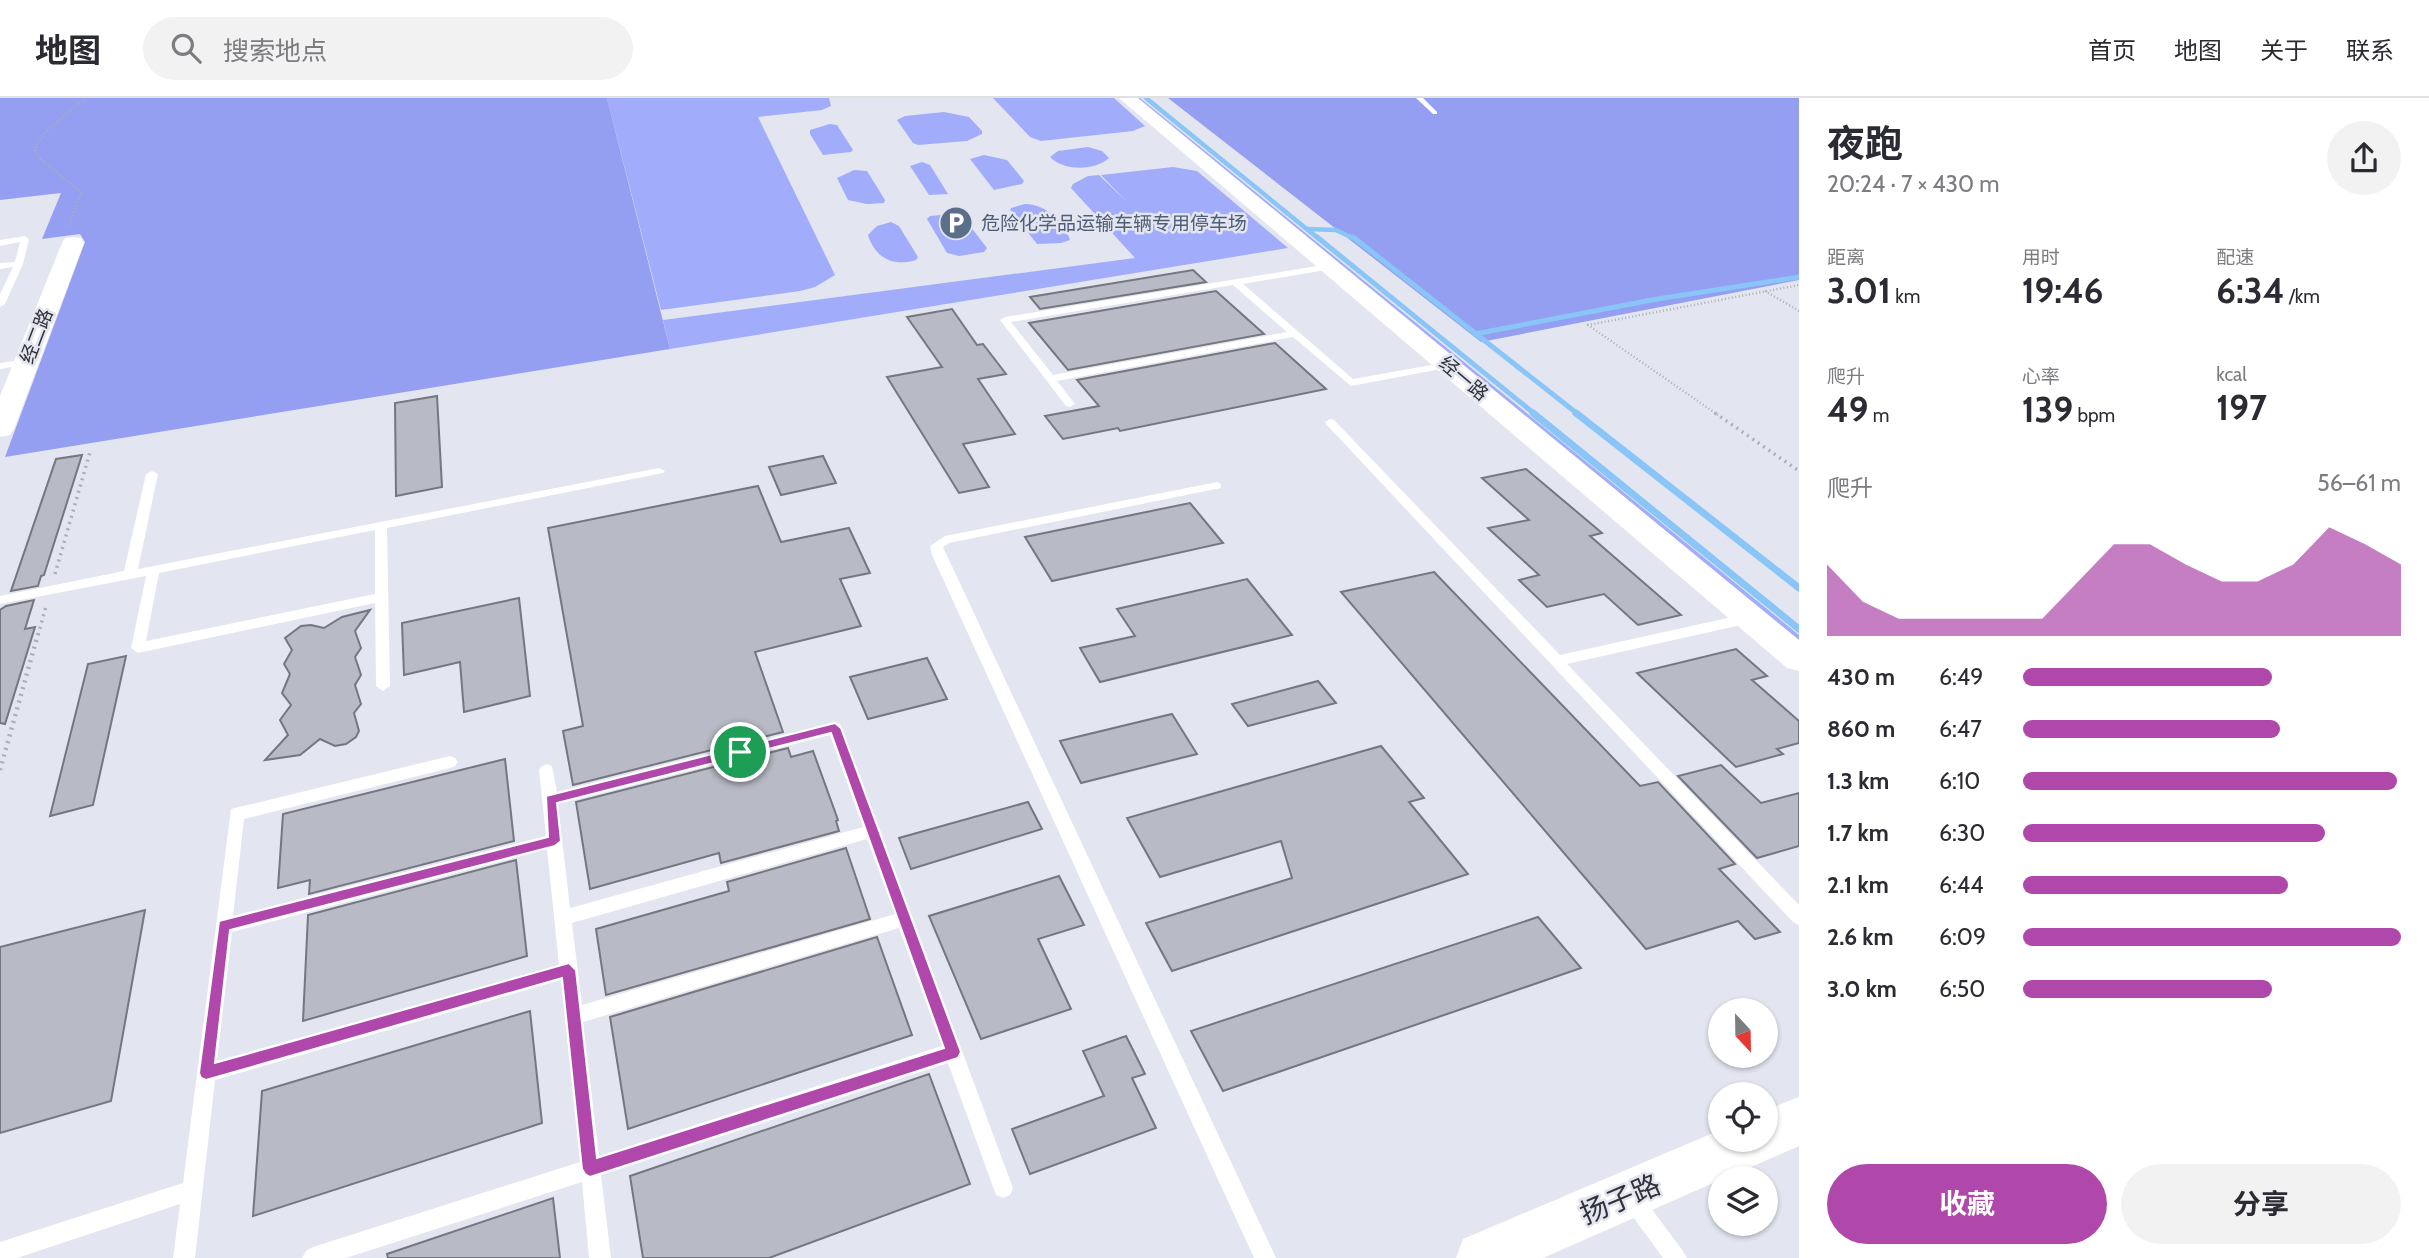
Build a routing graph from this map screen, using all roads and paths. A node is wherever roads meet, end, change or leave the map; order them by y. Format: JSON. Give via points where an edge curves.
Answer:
{"nodes":[{"id":1,"x":86,"y":98,"type":"edge"},
{"id":2,"x":1128,"y":98,"type":"edge"},
{"id":3,"x":1419,"y":98,"type":"edge"},
{"id":4,"x":1435,"y":113,"type":"dead end"},
{"id":5,"x":0,"y":243,"type":"edge"},
{"id":6,"x":73,"y":243,"type":"joint"},
{"id":7,"x":19,"y":264,"type":"junction"},
{"id":8,"x":0,"y":266,"type":"edge"},
{"id":9,"x":1329,"y":267,"type":"junction"},
{"id":10,"x":1235,"y":282,"type":"junction"},
{"id":11,"x":1799,"y":285,"type":"edge"},
{"id":12,"x":1765,"y":291,"type":"junction"},
{"id":13,"x":0,"y":304,"type":"edge"},
{"id":14,"x":1799,"y":311,"type":"edge"},
{"id":15,"x":1294,"y":334,"type":"junction"},
{"id":16,"x":26,"y":362,"type":"junction"},
{"id":17,"x":1448,"y":365,"type":"junction"},
{"id":18,"x":0,"y":366,"type":"edge"},
{"id":19,"x":1051,"y":379,"type":"junction"},
{"id":20,"x":1070,"y":404,"type":"dead end"},
{"id":21,"x":1330,"y":422,"type":"dead end"},
{"id":22,"x":0,"y":429,"type":"edge"},
{"id":23,"x":659,"y":471,"type":"dead end"},
{"id":24,"x":1799,"y":471,"type":"edge"},
{"id":25,"x":152,"y":474,"type":"dead end"},
{"id":26,"x":1217,"y":486,"type":"dead end"},
{"id":27,"x":381,"y":525,"type":"junction"},
{"id":28,"x":153,"y":570,"type":"junction"},
{"id":29,"x":130,"y":575,"type":"junction"},
{"id":30,"x":382,"y":597,"type":"junction"},
{"id":31,"x":0,"y":600,"type":"edge"},
{"id":32,"x":1749,"y":618,"type":"junction"},
{"id":33,"x":1799,"y":659,"type":"edge"},
{"id":34,"x":1557,"y":661,"type":"junction"},
{"id":35,"x":383,"y":686,"type":"dead end"},
{"id":36,"x":450,"y":762,"type":"dead end"},
{"id":37,"x":547,"y":771,"type":"dead end"},
{"id":38,"x":550,"y":800,"type":"junction"},
{"id":39,"x":872,"y":831,"type":"junction"},
{"id":40,"x":555,"y":841,"type":"junction"},
{"id":41,"x":1799,"y":917,"type":"edge"},
{"id":42,"x":563,"y":918,"type":"junction"},
{"id":43,"x":904,"y":919,"type":"junction"},
{"id":44,"x":224,"y":926,"type":"junction"},
{"id":45,"x":569,"y":970,"type":"junction"},
{"id":46,"x":574,"y":1016,"type":"junction"},
{"id":47,"x":953,"y":1052,"type":"junction"},
{"id":48,"x":206,"y":1073,"type":"junction"},
{"id":49,"x":1799,"y":1121,"type":"edge"},
{"id":50,"x":1778,"y":1130,"type":"edge"},
{"id":51,"x":1727,"y":1152,"type":"edge"},
{"id":52,"x":590,"y":1169,"type":"junction"},
{"id":53,"x":1003,"y":1188,"type":"dead end"},
{"id":54,"x":192,"y":1190,"type":"junction"},
{"id":55,"x":1629,"y":1195,"type":"junction"},
{"id":56,"x":0,"y":1253,"type":"edge"},
{"id":57,"x":184,"y":1258,"type":"edge"},
{"id":58,"x":313,"y":1258,"type":"edge"},
{"id":59,"x":600,"y":1258,"type":"edge"},
{"id":60,"x":1265,"y":1258,"type":"edge"},
{"id":61,"x":1482,"y":1258,"type":"edge"},
{"id":62,"x":1676,"y":1258,"type":"edge"}],
"edges":[{"from":1,"to":6,"type":"path","via":[[46,131],[34,148],[40,159],[81,192],[67,232]]},
{"from":2,"to":9,"type":"street","name":"经一路"},
{"from":3,"to":4,"type":"lane"},
{"from":5,"to":7,"type":"lane","via":[[24,239]]},
{"from":6,"to":16,"type":"street","name":"经二路"},
{"from":7,"to":8,"type":"lane"},
{"from":7,"to":13,"type":"lane"},
{"from":9,"to":10,"type":"lane"},
{"from":9,"to":17,"type":"street","name":"经一路"},
{"from":10,"to":15,"type":"lane"},
{"from":10,"to":19,"type":"lane","via":[[1005,320]]},
{"from":11,"to":12,"type":"path"},
{"from":12,"to":14,"type":"path"},
{"from":12,"to":24,"type":"path","via":[[1588,325]]},
{"from":15,"to":17,"type":"lane","via":[[1351,383]]},
{"from":15,"to":19,"type":"lane"},
{"from":16,"to":18,"type":"lane"},
{"from":16,"to":22,"type":"street","name":"经二路"},
{"from":17,"to":32,"type":"street","name":"经一路"},
{"from":19,"to":20,"type":"lane"},
{"from":21,"to":34,"type":"lane"},
{"from":23,"to":27,"type":"lane"},
{"from":25,"to":29,"type":"lane"},
{"from":26,"to":60,"type":"lane","via":[[945,540],[936,546]]},
{"from":27,"to":28,"type":"lane"},
{"from":27,"to":30,"type":"lane"},
{"from":28,"to":29,"type":"lane"},
{"from":28,"to":30,"type":"lane","via":[[138,648]]},
{"from":29,"to":31,"type":"lane"},
{"from":30,"to":35,"type":"lane"},
{"from":32,"to":33,"type":"street","name":"经一路"},
{"from":32,"to":34,"type":"lane"},
{"from":34,"to":41,"type":"lane"},
{"from":36,"to":44,"type":"lane","via":[[237,814]]},
{"from":37,"to":38,"type":"lane"},
{"from":38,"to":39,"type":"lane","via":[[835,728]]},
{"from":38,"to":40,"type":"lane"},
{"from":39,"to":42,"type":"lane"},
{"from":39,"to":43,"type":"lane"},
{"from":40,"to":42,"type":"lane"},
{"from":40,"to":44,"type":"lane"},
{"from":42,"to":45,"type":"lane"},
{"from":43,"to":46,"type":"lane"},
{"from":43,"to":47,"type":"lane"},
{"from":44,"to":48,"type":"lane"},
{"from":45,"to":46,"type":"lane"},
{"from":45,"to":48,"type":"lane"},
{"from":46,"to":52,"type":"lane"},
{"from":47,"to":52,"type":"lane"},
{"from":47,"to":53,"type":"lane"},
{"from":48,"to":54,"type":"lane"},
{"from":49,"to":50,"type":"street"},
{"from":51,"to":55,"type":"street","name":"扬子路"},
{"from":52,"to":58,"type":"lane"},
{"from":52,"to":59,"type":"lane"},
{"from":54,"to":56,"type":"lane"},
{"from":54,"to":57,"type":"lane"},
{"from":55,"to":61,"type":"street","name":"扬子路"},
{"from":55,"to":62,"type":"lane"}]}
